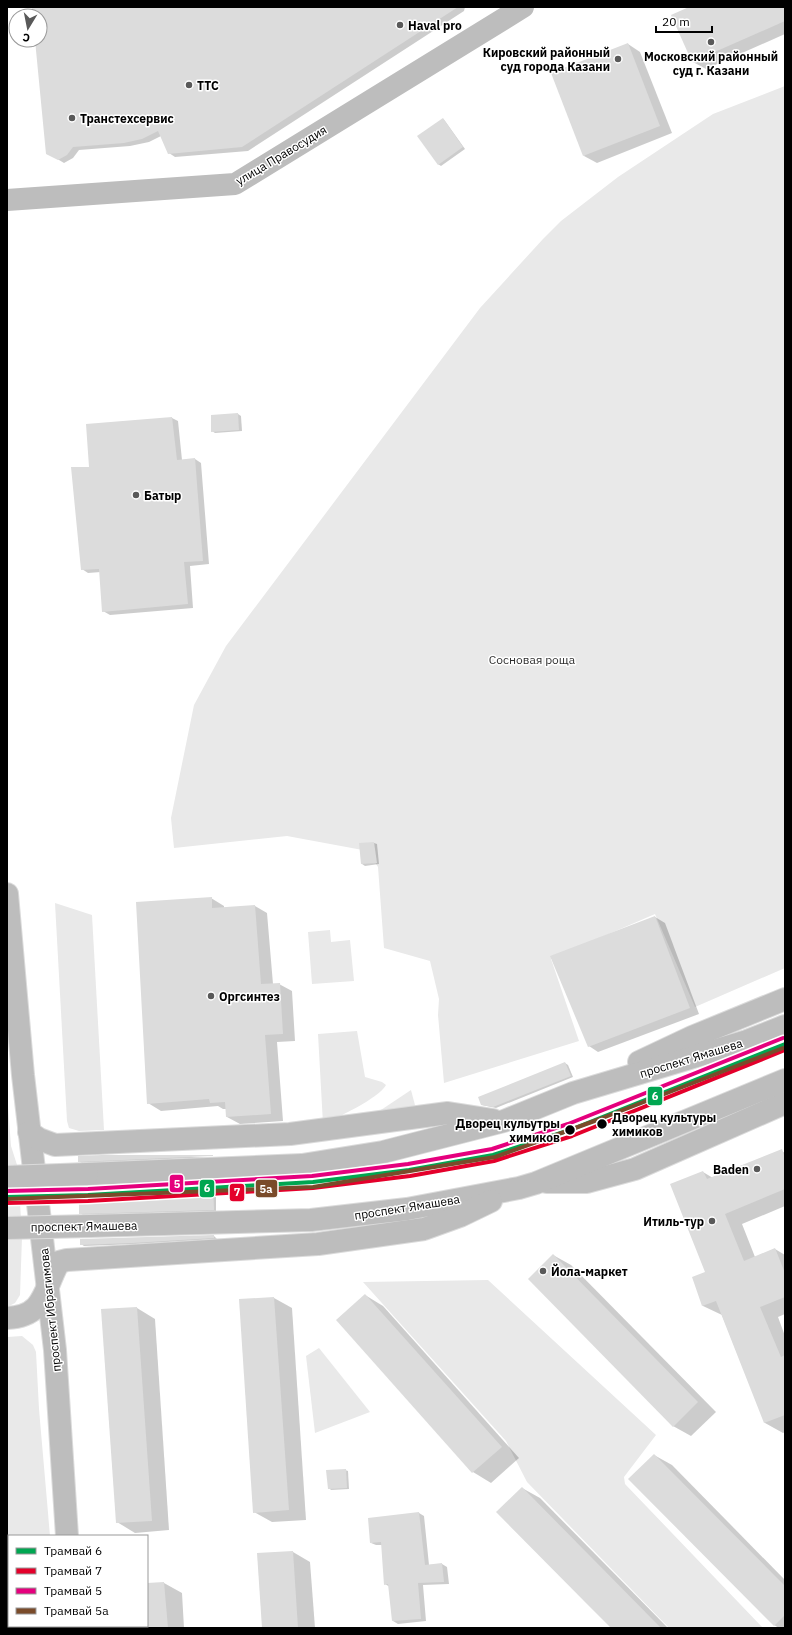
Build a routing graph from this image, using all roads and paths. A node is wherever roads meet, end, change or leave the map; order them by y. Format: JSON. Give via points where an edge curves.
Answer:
{"nodes":[{"id":1,"x":523,"y":7,"type":"edge"},
{"id":2,"x":7,"y":200,"type":"edge"},
{"id":3,"x":7,"y":894,"type":"edge"},
{"id":4,"x":785,"y":999,"type":"edge"},
{"id":5,"x":785,"y":1026,"type":"edge"},
{"id":6,"x":785,"y":1080,"type":"edge"},
{"id":7,"x":573,"y":1093,"type":"junction"},
{"id":8,"x":785,"y":1103,"type":"edge"},
{"id":9,"x":504,"y":1121,"type":"junction"},
{"id":10,"x":30,"y":1132,"type":"junction"},
{"id":11,"x":7,"y":1177,"type":"edge"},
{"id":12,"x":527,"y":1185,"type":"junction"},
{"id":13,"x":7,"y":1228,"type":"edge"},
{"id":14,"x":48,"y":1287,"type":"junction"},
{"id":15,"x":7,"y":1318,"type":"edge"},
{"id":16,"x":67,"y":1535,"type":"edge"}],
"edges":[{"from":1,"to":2,"type":"main road","name":"улица Правосудия","via":[[235,184]]},
{"from":3,"to":10,"type":"main road","name":"проспект Ибрагимова"},
{"from":4,"to":7,"type":"main road","via":[[692,1037]]},
{"from":5,"to":7,"type":"main road","name":"проспект Ямашева","via":[[747,1041]]},
{"from":6,"to":12,"type":"main road","name":"проспект Ямашева"},
{"from":7,"to":9,"type":"main road","name":"проспект Ямашева"},
{"from":8,"to":12,"type":"main road","via":[[635,1169],[587,1182]]},
{"from":9,"to":10,"type":"main road","via":[[448,1113],[290,1134],[55,1145],[39,1139]]},
{"from":9,"to":11,"type":"main road","name":"проспект Ямашева","bridge":true,"via":[[383,1152],[302,1165]]},
{"from":10,"to":14,"type":"main road","name":"проспект Ибрагимова"},
{"from":12,"to":13,"type":"main road","name":"проспект Ямашева","bridge":true,"via":[[407,1209],[311,1220]]},
{"from":12,"to":14,"type":"main road","via":[[460,1216],[424,1229],[318,1244],[67,1260],[58,1262]]},
{"from":14,"to":15,"type":"main road","via":[[42,1301],[33,1310],[20,1317]]},
{"from":14,"to":16,"type":"main road","name":"проспект Ибрагимова","via":[[55,1350]]}]}
